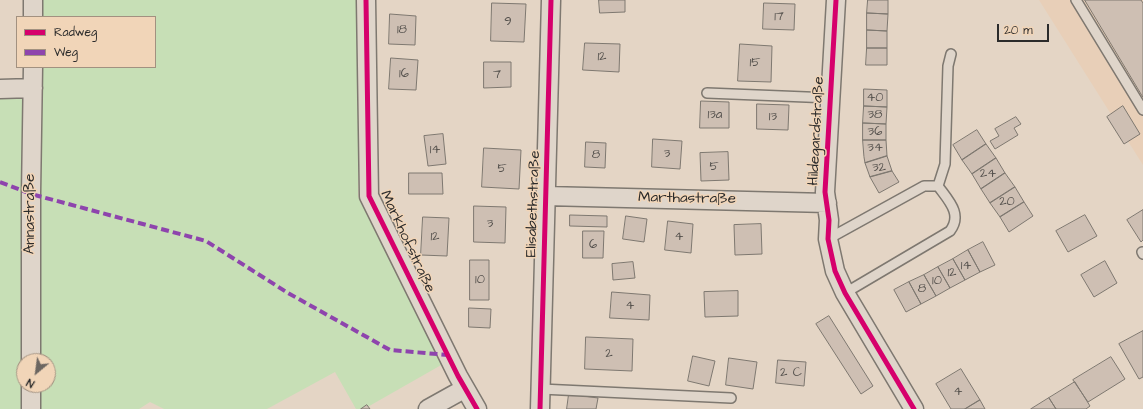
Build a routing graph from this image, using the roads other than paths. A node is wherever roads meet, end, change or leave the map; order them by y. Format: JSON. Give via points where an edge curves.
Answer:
{"nodes":[{"id":1,"x":33,"y":0,"type":"edge"},
{"id":2,"x":366,"y":0,"type":"edge"},
{"id":3,"x":551,"y":0,"type":"edge"},
{"id":4,"x":836,"y":0,"type":"edge"},
{"id":5,"x":1076,"y":0,"type":"edge"},
{"id":6,"x":33,"y":16,"type":"edge"},
{"id":7,"x":951,"y":54,"type":"dead end"},
{"id":8,"x":33,"y":68,"type":"edge"},
{"id":9,"x":33,"y":88,"type":"junction"},
{"id":10,"x":0,"y":89,"type":"edge"},
{"id":11,"x":707,"y":93,"type":"dead end"},
{"id":12,"x":831,"y":98,"type":"junction"},
{"id":13,"x":1143,"y":110,"type":"edge"},
{"id":14,"x":938,"y":186,"type":"junction"},
{"id":15,"x":546,"y":196,"type":"junction"},
{"id":16,"x":827,"y":203,"type":"junction"},
{"id":17,"x":828,"y":239,"type":"junction"},
{"id":18,"x":845,"y":293,"type":"junction"},
{"id":19,"x":31,"y":353,"type":"edge"},
{"id":20,"x":464,"y":389,"type":"junction"},
{"id":21,"x":541,"y":389,"type":"junction"},
{"id":22,"x":31,"y":393,"type":"edge"},
{"id":23,"x":731,"y":398,"type":"dead end"},
{"id":24,"x":32,"y":409,"type":"edge"},
{"id":25,"x":428,"y":409,"type":"edge"},
{"id":26,"x":477,"y":409,"type":"edge"},
{"id":27,"x":540,"y":409,"type":"edge"},
{"id":28,"x":914,"y":409,"type":"edge"}],
"edges":[{"from":1,"to":6,"type":"street"},
{"from":2,"to":20,"type":"street","name":"Markhofstraße","via":[[370,196]]},
{"from":3,"to":15,"type":"street","name":"Elisabethstraße"},
{"from":4,"to":12,"type":"street","name":"Hildegardstraße"},
{"from":5,"to":13,"type":"lane"},
{"from":7,"to":14,"type":"lane","via":[[948,66],[945,164]]},
{"from":8,"to":9,"type":"street","name":"Annastraße"},
{"from":9,"to":10,"type":"street"},
{"from":9,"to":19,"type":"street","name":"Annastraße"},
{"from":11,"to":12,"type":"lane"},
{"from":12,"to":16,"type":"street","name":"Hildegardstraße","via":[[825,192]]},
{"from":14,"to":17,"type":"lane","via":[[917,189]]},
{"from":14,"to":18,"type":"lane","via":[[956,214],[955,225],[950,231]]},
{"from":15,"to":16,"type":"street","name":"Marthastraße"},
{"from":15,"to":21,"type":"street","name":"Elisabethstraße"},
{"from":16,"to":17,"type":"street","name":"Hildegardstraße"},
{"from":17,"to":18,"type":"street","name":"Hildegardstraße","via":[[835,271]]},
{"from":18,"to":28,"type":"street","name":"Hildegardstraße"},
{"from":20,"to":25,"type":"street"},
{"from":20,"to":26,"type":"street","name":"Markhofstraße"},
{"from":21,"to":23,"type":"lane"},
{"from":21,"to":27,"type":"street","name":"Elisabethstraße"},
{"from":22,"to":24,"type":"street"}]}
